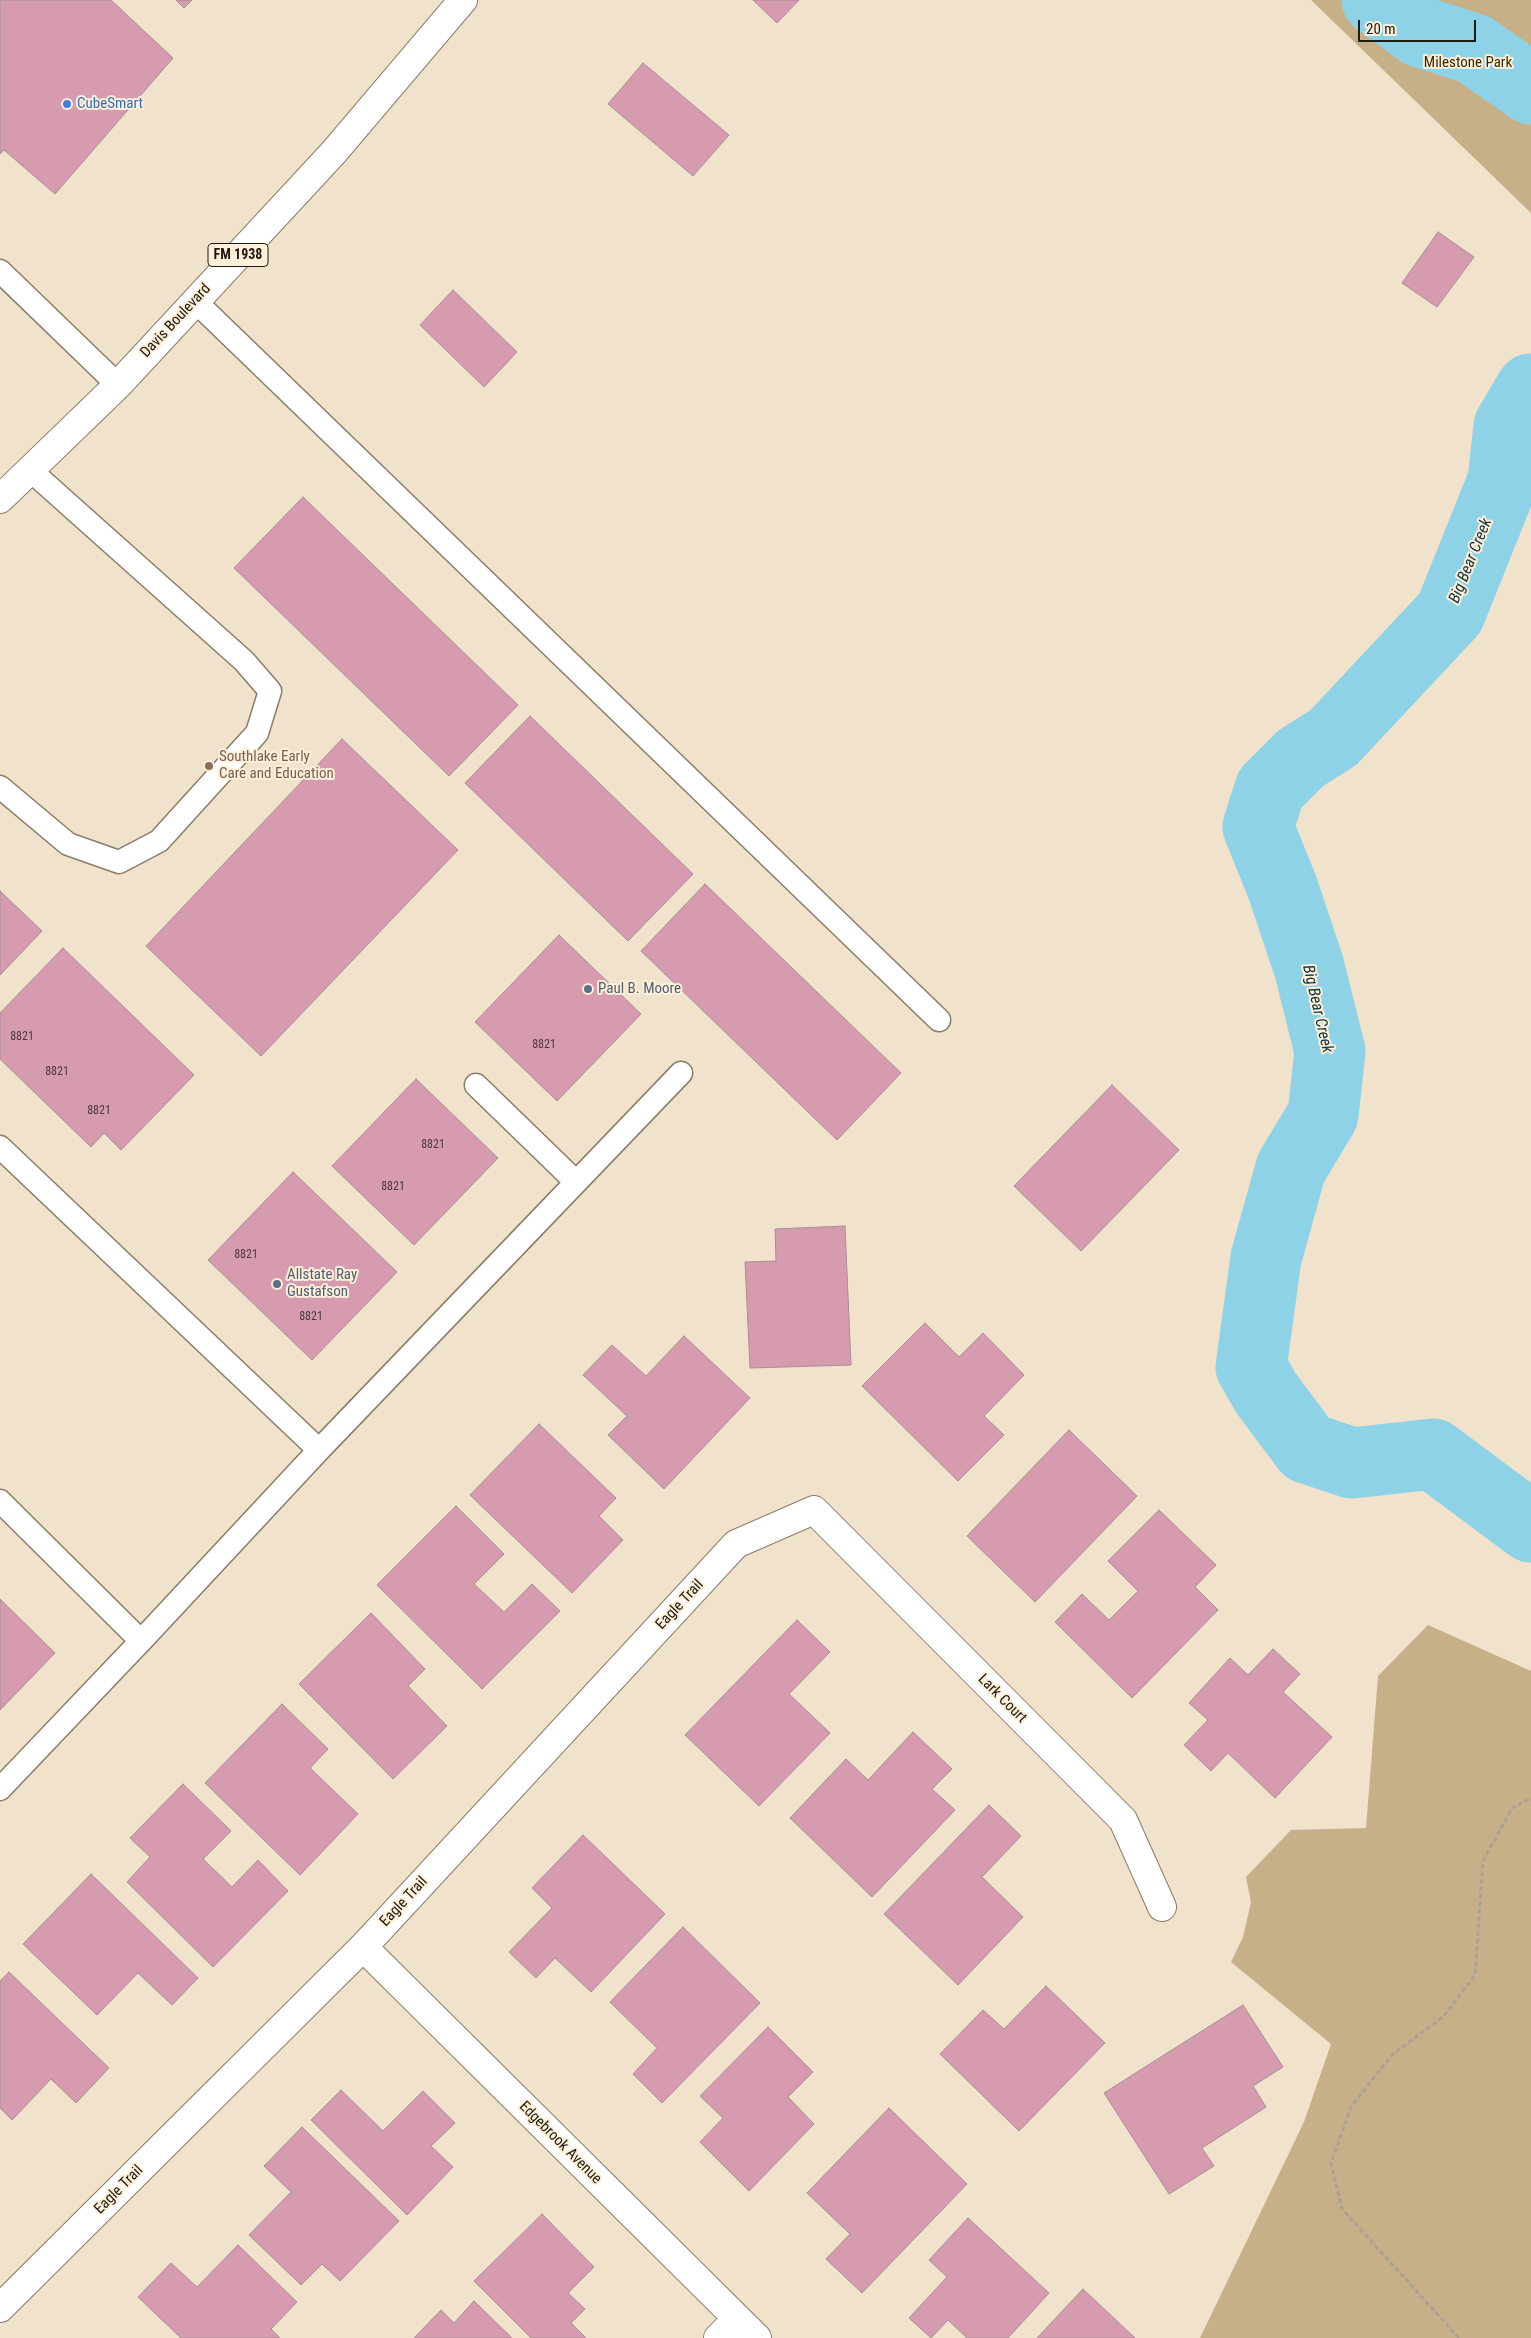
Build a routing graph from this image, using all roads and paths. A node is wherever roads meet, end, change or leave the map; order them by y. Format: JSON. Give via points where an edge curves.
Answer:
{"nodes":[{"id":1,"x":463,"y":0,"type":"edge"},
{"id":2,"x":0,"y":271,"type":"edge"},
{"id":3,"x":195,"y":301,"type":"junction"},
{"id":4,"x":118,"y":385,"type":"junction"},
{"id":5,"x":30,"y":470,"type":"junction"},
{"id":6,"x":0,"y":499,"type":"edge"},
{"id":7,"x":0,"y":787,"type":"edge"},
{"id":8,"x":939,"y":1020,"type":"dead end"},
{"id":9,"x":681,"y":1073,"type":"dead end"},
{"id":10,"x":476,"y":1085,"type":"dead end"},
{"id":11,"x":0,"y":1147,"type":"edge"},
{"id":12,"x":576,"y":1182,"type":"junction"},
{"id":13,"x":319,"y":1450,"type":"junction"},
{"id":14,"x":0,"y":1501,"type":"edge"},
{"id":15,"x":814,"y":1510,"type":"joint"},
{"id":16,"x":141,"y":1641,"type":"junction"},
{"id":17,"x":0,"y":1789,"type":"edge"},
{"id":18,"x":1531,"y":1798,"type":"edge"},
{"id":19,"x":1162,"y":1907,"type":"dead end"},
{"id":20,"x":363,"y":1947,"type":"junction"},
{"id":21,"x":0,"y":2308,"type":"edge"},
{"id":22,"x":737,"y":2318,"type":"junction"},
{"id":23,"x":718,"y":2338,"type":"edge"},
{"id":24,"x":758,"y":2338,"type":"edge"},
{"id":25,"x":1459,"y":2338,"type":"edge"}],
"edges":[{"from":1,"to":3,"type":"street","name":"Davis Boulevard","number":"FM 1938","via":[[334,152]]},
{"from":2,"to":4,"type":"lane"},
{"from":3,"to":4,"type":"street","name":"Davis Boulevard","number":"FM 1938"},
{"from":3,"to":8,"type":"lane"},
{"from":4,"to":5,"type":"street","name":"Davis Boulevard","number":"FM 1938"},
{"from":5,"to":6,"type":"street","name":"Davis Boulevard","number":"FM 1938"},
{"from":5,"to":7,"type":"lane","via":[[244,661],[270,691],[257,733],[159,841],[119,862],[68,844]]},
{"from":9,"to":12,"type":"lane"},
{"from":10,"to":12,"type":"lane"},
{"from":11,"to":13,"type":"lane"},
{"from":12,"to":13,"type":"lane"},
{"from":13,"to":16,"type":"lane"},
{"from":14,"to":16,"type":"lane"},
{"from":15,"to":19,"type":"street","name":"Lark Court","via":[[1123,1820]]},
{"from":15,"to":20,"type":"street","name":"Eagle Trail","via":[[736,1544]]},
{"from":16,"to":17,"type":"lane"},
{"from":18,"to":25,"type":"path","via":[[1512,1808],[1483,1861],[1475,1975],[1444,2016],[1392,2055],[1351,2108],[1331,2163],[1342,2209]]},
{"from":20,"to":21,"type":"street","name":"Eagle Trail"},
{"from":20,"to":22,"type":"street","name":"Edgebrook Avenue"},
{"from":22,"to":23,"type":"street"},
{"from":22,"to":24,"type":"street","name":"Edgebrook Avenue"}]}
